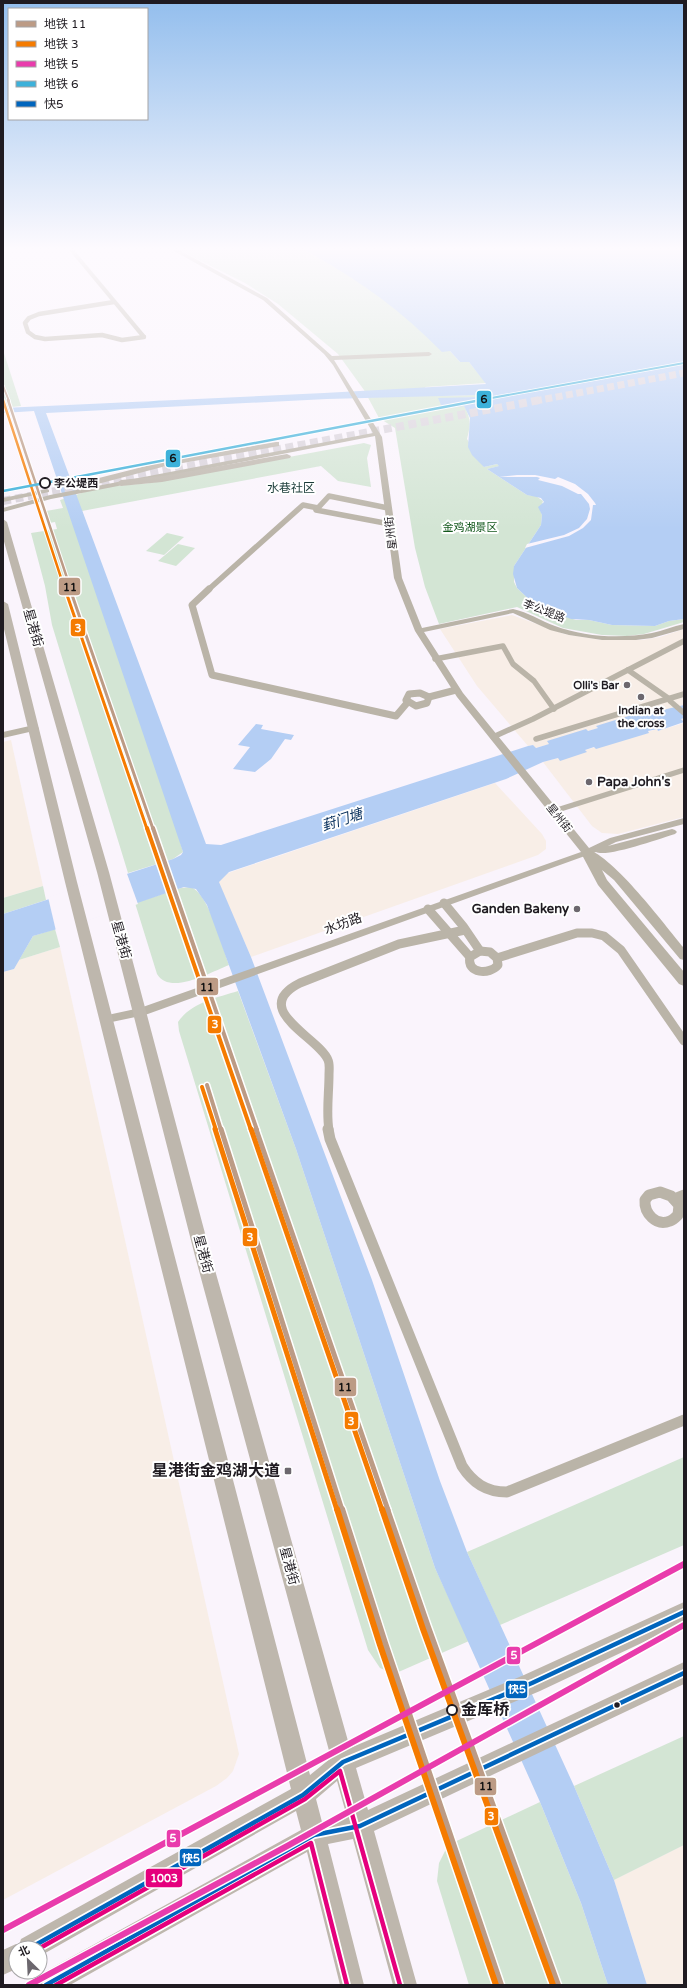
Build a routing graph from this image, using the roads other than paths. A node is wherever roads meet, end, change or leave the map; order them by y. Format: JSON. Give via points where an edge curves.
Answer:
{"nodes":[{"id":1,"x":314,"y":343,"type":"edge"},
{"id":2,"x":430,"y":354,"type":"dead end"},
{"id":3,"x":331,"y":358,"type":"junction"},
{"id":4,"x":377,"y":432,"type":"junction"},
{"id":5,"x":276,"y":444,"type":"dead end"},
{"id":6,"x":287,"y":456,"type":"dead end"},
{"id":7,"x":90,"y":483,"type":"junction"},
{"id":8,"x":121,"y":483,"type":"junction"},
{"id":9,"x":79,"y":488,"type":"junction"},
{"id":10,"x":48,"y":494,"type":"junction"},
{"id":11,"x":3,"y":500,"type":"edge"},
{"id":12,"x":318,"y":508,"type":"junction"},
{"id":13,"x":388,"y":508,"type":"junction"},
{"id":14,"x":3,"y":510,"type":"edge"},
{"id":15,"x":3,"y":522,"type":"edge"},
{"id":16,"x":390,"y":524,"type":"junction"},
{"id":17,"x":3,"y":604,"type":"edge"},
{"id":18,"x":684,"y":626,"type":"edge"},
{"id":19,"x":419,"y":631,"type":"junction"},
{"id":20,"x":684,"y":641,"type":"edge"},
{"id":21,"x":435,"y":659,"type":"junction"},
{"id":22,"x":628,"y":670,"type":"junction"},
{"id":23,"x":456,"y":690,"type":"junction"},
{"id":24,"x":682,"y":694,"type":"edge"},
{"id":25,"x":428,"y":697,"type":"junction"},
{"id":26,"x":669,"y":700,"type":"junction"},
{"id":27,"x":407,"y":703,"type":"junction"},
{"id":28,"x":554,"y":708,"type":"junction"},
{"id":29,"x":684,"y":712,"type":"edge"},
{"id":30,"x":33,"y":724,"type":"junction"},
{"id":31,"x":5,"y":730,"type":"edge"},
{"id":32,"x":493,"y":736,"type":"junction"},
{"id":33,"x":536,"y":739,"type":"dead end"},
{"id":34,"x":684,"y":770,"type":"edge"},
{"id":35,"x":554,"y":811,"type":"junction"},
{"id":36,"x":684,"y":821,"type":"edge"},
{"id":37,"x":684,"y":828,"type":"edge"},
{"id":38,"x":587,"y":853,"type":"junction"},
{"id":39,"x":444,"y":903,"type":"junction"},
{"id":40,"x":428,"y":909,"type":"junction"},
{"id":41,"x":465,"y":930,"type":"junction"},
{"id":42,"x":452,"y":934,"type":"junction"},
{"id":43,"x":480,"y":951,"type":"junction"},
{"id":44,"x":684,"y":956,"type":"edge"},
{"id":45,"x":470,"y":957,"type":"junction"},
{"id":46,"x":497,"y":958,"type":"junction"},
{"id":47,"x":684,"y":981,"type":"edge"},
{"id":48,"x":141,"y":1012,"type":"junction"},
{"id":49,"x":107,"y":1019,"type":"junction"},
{"id":50,"x":684,"y":1041,"type":"edge"},
{"id":51,"x":684,"y":1420,"type":"edge"},
{"id":52,"x":684,"y":1612,"type":"edge"},
{"id":53,"x":684,"y":1673,"type":"edge"},
{"id":54,"x":343,"y":1762,"type":"junction"},
{"id":55,"x":303,"y":1795,"type":"junction"},
{"id":56,"x":360,"y":1826,"type":"junction"},
{"id":57,"x":314,"y":1835,"type":"junction"},
{"id":58,"x":44,"y":1940,"type":"edge"},
{"id":59,"x":46,"y":1985,"type":"edge"},
{"id":60,"x":352,"y":1985,"type":"edge"},
{"id":61,"x":405,"y":1985,"type":"edge"}],
"edges":[{"from":1,"to":3,"type":"street","name":"星州街"},
{"from":2,"to":3,"type":"street"},
{"from":3,"to":4,"type":"street","name":"星州街"},
{"from":4,"to":7,"type":"street"},
{"from":4,"to":8,"type":"street"},
{"from":4,"to":13,"type":"street","name":"星州街"},
{"from":5,"to":7,"type":"main road","via":[[166,464]]},
{"from":6,"to":8,"type":"main road","via":[[162,479]]},
{"from":7,"to":9,"type":"street"},
{"from":8,"to":9,"type":"street"},
{"from":9,"to":10,"type":"street"},
{"from":10,"to":11,"type":"street"},
{"from":10,"to":14,"type":"street"},
{"from":12,"to":13,"type":"street","via":[[329,496]]},
{"from":12,"to":16,"type":"street","via":[[316,510]]},
{"from":12,"to":27,"type":"street","via":[[302,505],[192,605],[212,675],[396,716]]},
{"from":13,"to":16,"type":"street","name":"星州街"},
{"from":15,"to":48,"type":"main road","name":"星港街"},
{"from":16,"to":19,"type":"street","name":"星州街","via":[[398,578]]},
{"from":17,"to":30,"type":"main road","name":"星港街"},
{"from":18,"to":19,"type":"street","name":"李公堤路","via":[[641,638],[602,638],[553,628],[513,611]]},
{"from":19,"to":21,"type":"street","name":"星州街"},
{"from":20,"to":22,"type":"street"},
{"from":21,"to":23,"type":"street","name":"星州街"},
{"from":21,"to":28,"type":"street","via":[[503,646],[513,664],[534,680]]},
{"from":22,"to":26,"type":"street"},
{"from":22,"to":28,"type":"street"},
{"from":23,"to":25,"type":"street"},
{"from":23,"to":32,"type":"street","name":"星州街"},
{"from":24,"to":26,"type":"street"},
{"from":25,"to":27,"type":"street","via":[[429,701],[424,705]]},
{"from":25,"to":27,"type":"street","via":[[412,693],[406,698]]},
{"from":26,"to":29,"type":"street"},
{"from":26,"to":33,"type":"street","via":[[655,702]]},
{"from":28,"to":32,"type":"street"},
{"from":30,"to":31,"type":"main road"},
{"from":30,"to":49,"type":"main road","name":"星港街"},
{"from":32,"to":35,"type":"street","name":"星州街"},
{"from":34,"to":35,"type":"street"},
{"from":35,"to":38,"type":"street","name":"星州街"},
{"from":36,"to":38,"type":"street","name":"水坊路","via":[[613,840]]},
{"from":37,"to":38,"type":"street","name":"水坊路","via":[[621,847]]},
{"from":38,"to":39,"type":"street","name":"水坊路"},
{"from":38,"to":44,"type":"main road","name":"星州街","via":[[618,877]]},
{"from":38,"to":47,"type":"main road","name":"星州街","via":[[602,882]]},
{"from":39,"to":40,"type":"street","name":"水坊路"},
{"from":39,"to":41,"type":"street"},
{"from":40,"to":42,"type":"street"},
{"from":40,"to":48,"type":"street","name":"水坊路"},
{"from":41,"to":42,"type":"street"},
{"from":41,"to":43,"type":"street"},
{"from":42,"to":45,"type":"street"},
{"from":42,"to":51,"type":"street","via":[[399,944],[300,983],[286,993],[282,1006],[283,1013],[292,1026],[323,1050],[328,1057],[330,1139],[462,1466],[470,1478],[482,1487],[495,1492],[507,1492]]},
{"from":43,"to":45,"type":"street"},
{"from":43,"to":46,"type":"street","via":[[490,952]]},
{"from":45,"to":46,"type":"street","via":[[471,966],[482,972],[495,969],[498,965]]},
{"from":46,"to":50,"type":"street","via":[[577,933],[604,936],[621,950]]},
{"from":48,"to":49,"type":"street","name":"水坊路"},
{"from":48,"to":54,"type":"main road","name":"星港街","via":[[203,1256]]},
{"from":49,"to":55,"type":"main road","name":"星港街"},
{"from":52,"to":54,"type":"main road","via":[[532,1683]]},
{"from":53,"to":56,"type":"main road"},
{"from":54,"to":55,"type":"main road"},
{"from":54,"to":56,"type":"main road","name":"星港街"},
{"from":55,"to":57,"type":"main road","name":"星港街"},
{"from":55,"to":58,"type":"main road"},
{"from":56,"to":57,"type":"main road"},
{"from":56,"to":61,"type":"main road","name":"星港街"},
{"from":57,"to":59,"type":"main road"},
{"from":57,"to":60,"type":"main road","name":"星港街"}]}
